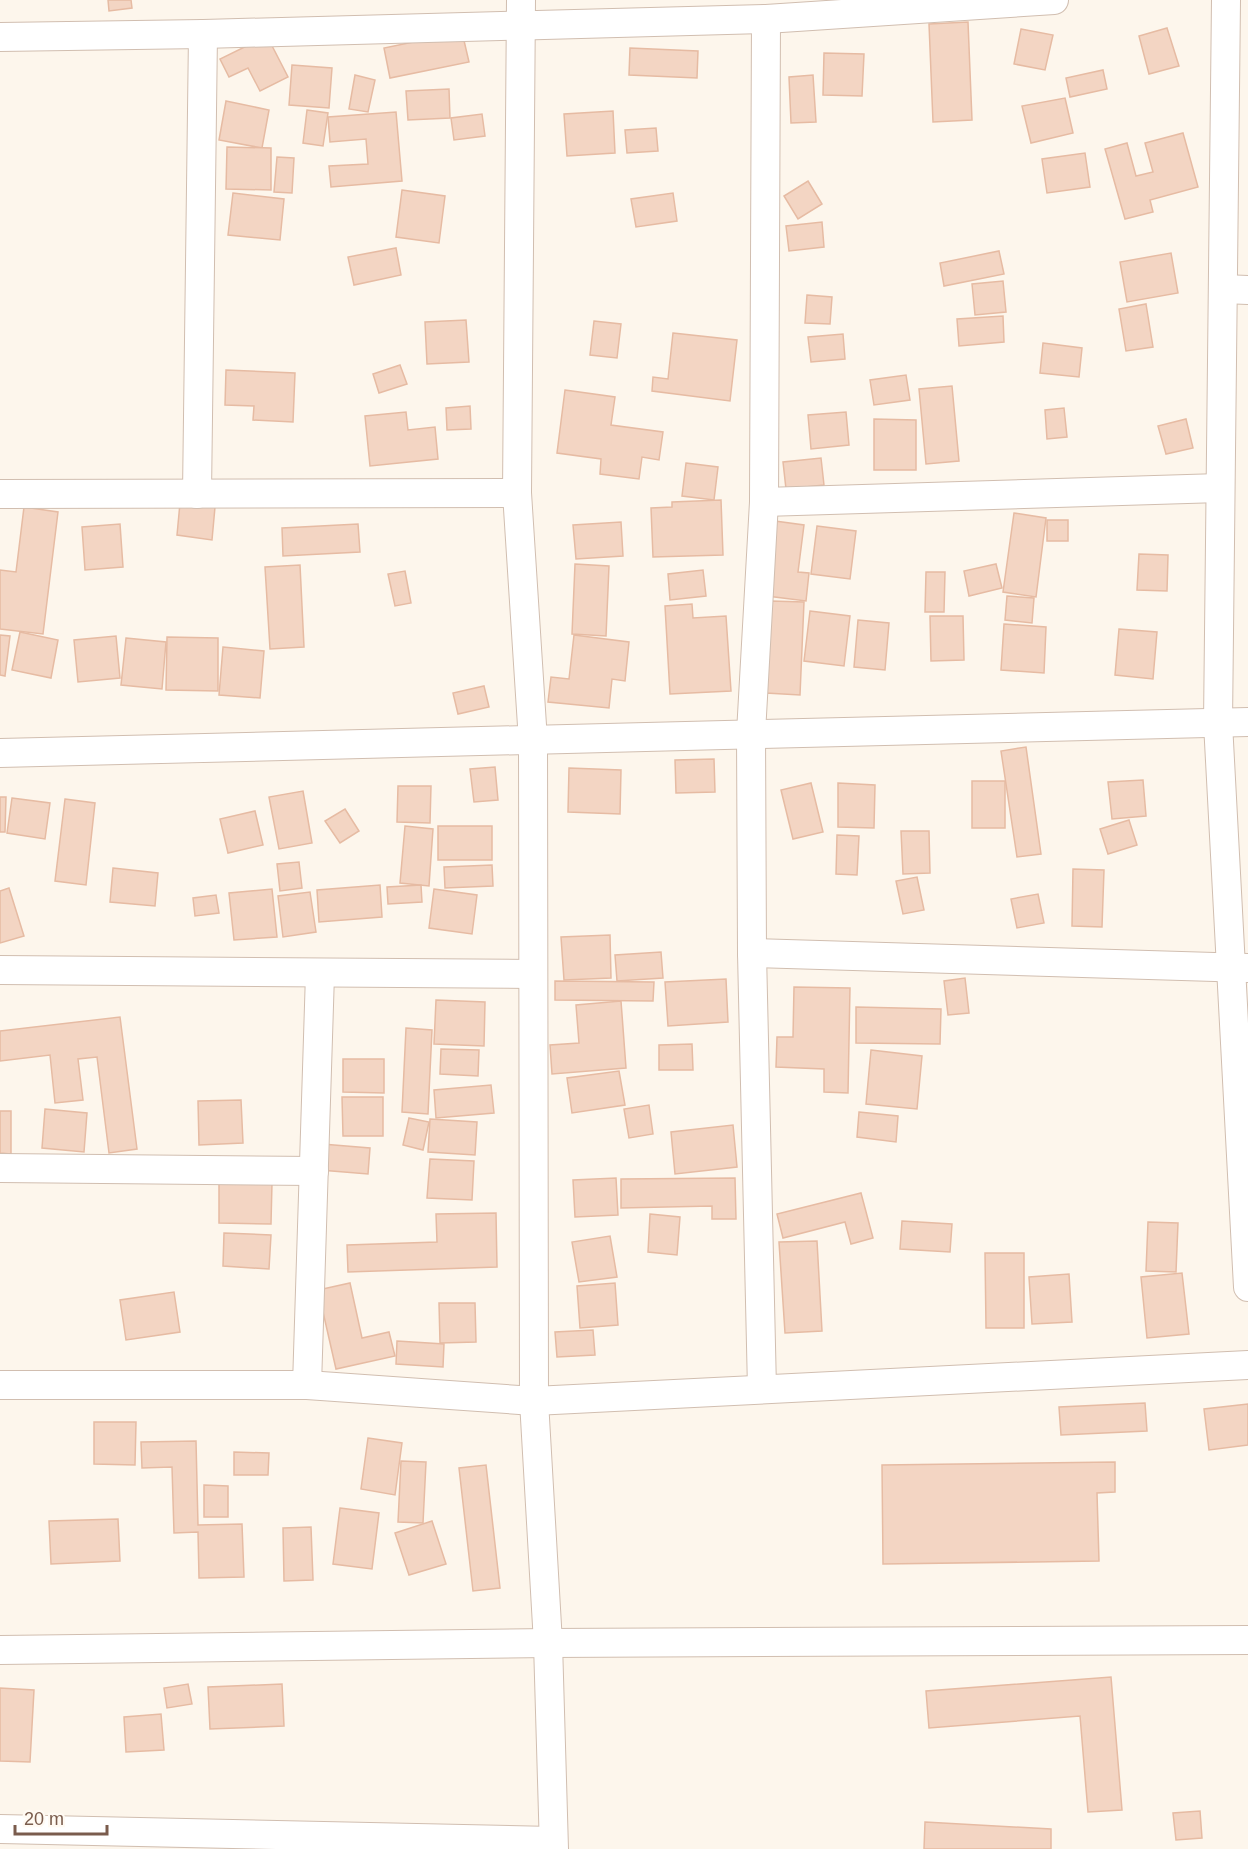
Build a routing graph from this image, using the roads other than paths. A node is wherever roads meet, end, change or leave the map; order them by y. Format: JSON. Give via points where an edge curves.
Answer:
{"nodes":[{"id":1,"x":1054,"y":0,"type":"edge"},
{"id":2,"x":1226,"y":0,"type":"edge"},
{"id":3,"x":521,"y":12,"type":"edge"},
{"id":4,"x":766,"y":18,"type":"junction"},
{"id":5,"x":203,"y":34,"type":"junction"},
{"id":6,"x":0,"y":37,"type":"edge"},
{"id":7,"x":1235,"y":290,"type":"edge"},
{"id":8,"x":1220,"y":488,"type":"junction"},
{"id":9,"x":0,"y":494,"type":"edge"},
{"id":10,"x":197,"y":494,"type":"junction"},
{"id":11,"x":517,"y":494,"type":"junction"},
{"id":12,"x":764,"y":502,"type":"junction"},
{"id":13,"x":1248,"y":722,"type":"edge"},
{"id":14,"x":1218,"y":723,"type":"junction"},
{"id":15,"x":751,"y":733,"type":"junction"},
{"id":16,"x":533,"y":741,"type":"junction"},
{"id":17,"x":0,"y":753,"type":"edge"},
{"id":18,"x":752,"y":953,"type":"junction"},
{"id":19,"x":1240,"y":968,"type":"edge"},
{"id":20,"x":0,"y":970,"type":"edge"},
{"id":21,"x":320,"y":974,"type":"junction"},
{"id":22,"x":533,"y":974,"type":"junction"},
{"id":23,"x":0,"y":1168,"type":"edge"},
{"id":24,"x":314,"y":1171,"type":"junction"},
{"id":25,"x":1248,"y":1287,"type":"edge"},
{"id":26,"x":1248,"y":1365,"type":"edge"},
{"id":27,"x":0,"y":1385,"type":"edge"},
{"id":28,"x":307,"y":1385,"type":"junction"},
{"id":29,"x":762,"y":1389,"type":"junction"},
{"id":30,"x":534,"y":1401,"type":"junction"},
{"id":31,"x":1248,"y":1640,"type":"edge"},
{"id":32,"x":548,"y":1643,"type":"junction"},
{"id":33,"x":0,"y":1650,"type":"edge"},
{"id":34,"x":0,"y":1829,"type":"edge"},
{"id":35,"x":554,"y":1845,"type":"edge"}],
"edges":[{"from":1,"to":4,"type":"street"},
{"from":2,"to":7,"type":"street"},
{"from":3,"to":4,"type":"street"},
{"from":3,"to":5,"type":"street"},
{"from":3,"to":11,"type":"street"},
{"from":4,"to":12,"type":"street"},
{"from":5,"to":6,"type":"street"},
{"from":5,"to":10,"type":"street"},
{"from":7,"to":8,"type":"street"},
{"from":8,"to":12,"type":"street"},
{"from":8,"to":14,"type":"street"},
{"from":9,"to":10,"type":"street"},
{"from":10,"to":11,"type":"street"},
{"from":11,"to":16,"type":"street"},
{"from":12,"to":15,"type":"street"},
{"from":13,"to":14,"type":"street"},
{"from":14,"to":15,"type":"street"},
{"from":14,"to":19,"type":"street"},
{"from":15,"to":16,"type":"street"},
{"from":15,"to":18,"type":"street"},
{"from":16,"to":17,"type":"street"},
{"from":16,"to":22,"type":"street"},
{"from":18,"to":19,"type":"street"},
{"from":18,"to":29,"type":"street"},
{"from":19,"to":25,"type":"street"},
{"from":20,"to":21,"type":"street"},
{"from":21,"to":22,"type":"street"},
{"from":21,"to":24,"type":"street"},
{"from":22,"to":30,"type":"street"},
{"from":23,"to":24,"type":"street"},
{"from":24,"to":28,"type":"street"},
{"from":26,"to":29,"type":"street"},
{"from":27,"to":28,"type":"street"},
{"from":28,"to":30,"type":"street"},
{"from":29,"to":30,"type":"street"},
{"from":30,"to":32,"type":"street"},
{"from":31,"to":32,"type":"street"},
{"from":32,"to":33,"type":"street"},
{"from":32,"to":35,"type":"street"},
{"from":34,"to":35,"type":"street"}]}
